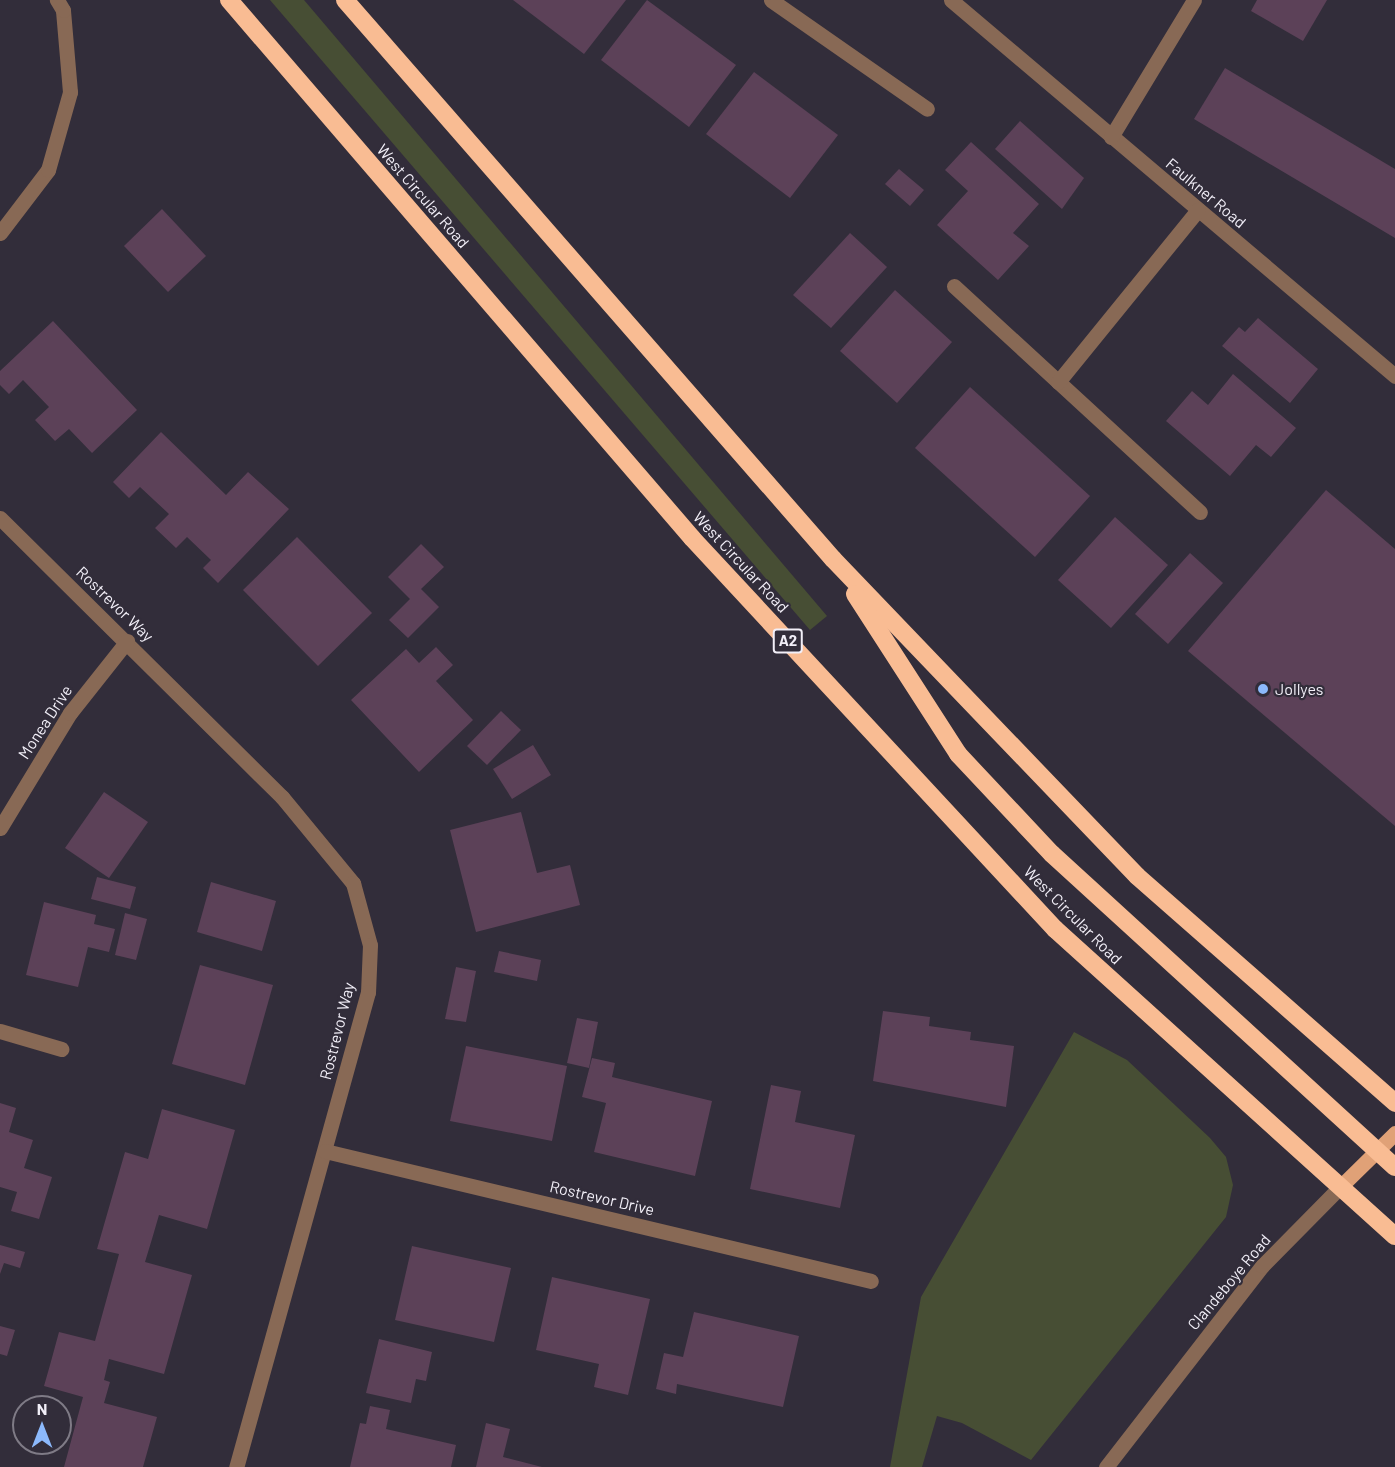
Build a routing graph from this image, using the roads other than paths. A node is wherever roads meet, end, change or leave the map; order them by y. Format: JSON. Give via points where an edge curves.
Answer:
{"nodes":[{"id":1,"x":57,"y":0,"type":"edge"},
{"id":2,"x":229,"y":0,"type":"edge"},
{"id":3,"x":345,"y":0,"type":"edge"},
{"id":4,"x":771,"y":0,"type":"edge"},
{"id":5,"x":951,"y":0,"type":"edge"},
{"id":6,"x":1194,"y":0,"type":"edge"},
{"id":7,"x":927,"y":109,"type":"dead end"},
{"id":8,"x":1111,"y":137,"type":"junction"},
{"id":9,"x":1198,"y":210,"type":"junction"},
{"id":10,"x":0,"y":233,"type":"edge"},
{"id":11,"x":954,"y":286,"type":"dead end"},
{"id":12,"x":1395,"y":376,"type":"edge"},
{"id":13,"x":1058,"y":382,"type":"junction"},
{"id":14,"x":1200,"y":512,"type":"dead end"},
{"id":15,"x":0,"y":518,"type":"edge"},
{"id":16,"x":833,"y":559,"type":"junction"},
{"id":17,"x":127,"y":641,"type":"junction"},
{"id":18,"x":0,"y":828,"type":"edge"},
{"id":19,"x":0,"y":1031,"type":"edge"},
{"id":20,"x":61,"y":1049,"type":"dead end"},
{"id":21,"x":1395,"y":1103,"type":"edge"},
{"id":22,"x":1395,"y":1133,"type":"edge"},
{"id":23,"x":325,"y":1151,"type":"junction"},
{"id":24,"x":1377,"y":1151,"type":"junction"},
{"id":25,"x":1395,"y":1167,"type":"edge"},
{"id":26,"x":1340,"y":1188,"type":"junction"},
{"id":27,"x":1395,"y":1236,"type":"edge"},
{"id":28,"x":871,"y":1281,"type":"dead end"},
{"id":29,"x":236,"y":1467,"type":"edge"},
{"id":30,"x":1106,"y":1467,"type":"edge"}],
"edges":[{"from":1,"to":10,"type":"street","via":[[63,10],[70,92],[48,170]]},
{"from":2,"to":26,"type":"highway","name":"West Circular Road","number":"A2","via":[[692,538],[1056,929]]},
{"from":3,"to":16,"type":"highway"},
{"from":4,"to":7,"type":"street"},
{"from":5,"to":8,"type":"street","name":"Faulkner Road"},
{"from":6,"to":8,"type":"street"},
{"from":8,"to":9,"type":"street","name":"Faulkner Road"},
{"from":9,"to":12,"type":"street","name":"Faulkner Road"},
{"from":9,"to":13,"type":"street"},
{"from":11,"to":13,"type":"street"},
{"from":13,"to":14,"type":"street"},
{"from":15,"to":17,"type":"street","name":"Rostrevor Way"},
{"from":16,"to":21,"type":"highway","via":[[1137,876]]},
{"from":16,"to":24,"type":"highway","via":[[958,754],[1052,854]]},
{"from":17,"to":18,"type":"street","name":"Monea Drive","via":[[70,713]]},
{"from":17,"to":23,"type":"street","name":"Rostrevor Way","via":[[282,797],[353,883],[370,945],[368,992]]},
{"from":19,"to":20,"type":"street"},
{"from":22,"to":24,"type":"main road","name":"Clandeboye Road"},
{"from":23,"to":28,"type":"street","name":"Rostrevor Drive"},
{"from":23,"to":29,"type":"street","name":"Rostrevor Way"},
{"from":24,"to":25,"type":"highway"},
{"from":24,"to":26,"type":"main road","name":"Clandeboye Road"},
{"from":26,"to":27,"type":"highway","name":"West Circular Road","number":"A2"},
{"from":26,"to":30,"type":"street","name":"Clandeboye Road","via":[[1262,1266]]}]}
